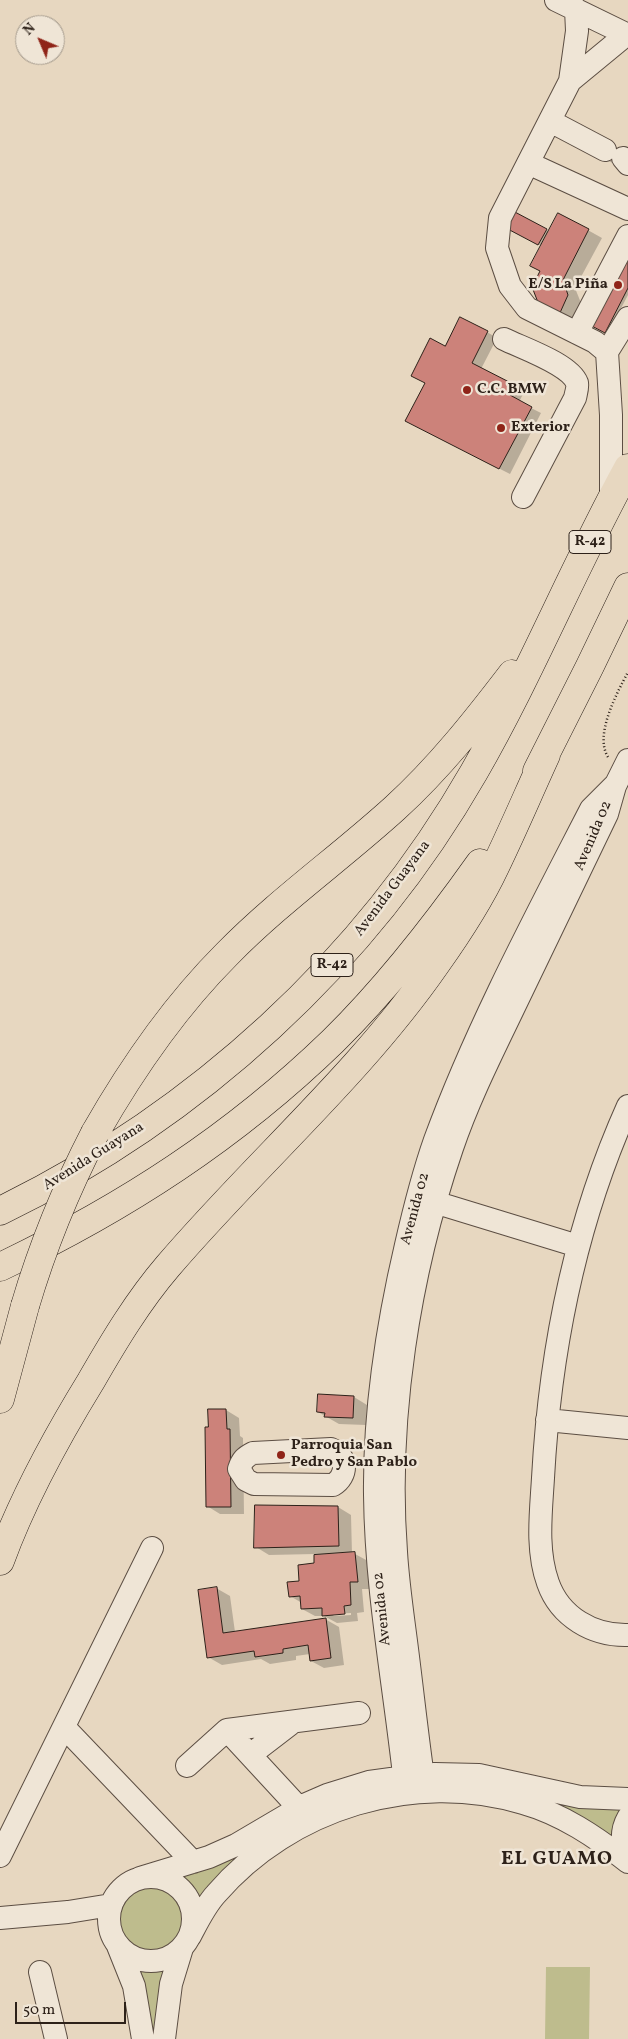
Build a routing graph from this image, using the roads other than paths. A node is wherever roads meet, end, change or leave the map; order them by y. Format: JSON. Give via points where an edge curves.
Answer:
{"nodes":[{"id":1,"x":566,"y":4,"type":"edge"},
{"id":2,"x":628,"y":35,"type":"edge"},
{"id":3,"x":570,"y":82,"type":"junction"},
{"id":4,"x":550,"y":121,"type":"junction"},
{"id":5,"x":619,"y":157,"type":"edge"},
{"id":6,"x":528,"y":163,"type":"junction"},
{"id":7,"x":628,"y":209,"type":"edge"},
{"id":8,"x":628,"y":236,"type":"edge"},
{"id":9,"x":628,"y":318,"type":"edge"},
{"id":10,"x":578,"y":333,"type":"junction"},
{"id":11,"x":504,"y":339,"type":"dead end"},
{"id":12,"x":608,"y":352,"type":"junction"},
{"id":13,"x":576,"y":398,"type":"junction"},
{"id":14,"x":612,"y":415,"type":"junction"},
{"id":15,"x":628,"y":468,"type":"edge"},
{"id":16,"x":523,"y":497,"type":"dead end"},
{"id":17,"x":611,"y":500,"type":"junction"},
{"id":18,"x":628,"y":587,"type":"edge"},
{"id":19,"x":554,"y":616,"type":"junction"},
{"id":20,"x":546,"y":755,"type":"junction"},
{"id":21,"x":623,"y":777,"type":"edge"},
{"id":22,"x":628,"y":1106,"type":"edge"},
{"id":23,"x":427,"y":1200,"type":"junction"},
{"id":24,"x":0,"y":1211,"type":"edge"},
{"id":25,"x":578,"y":1246,"type":"junction"},
{"id":26,"x":0,"y":1267,"type":"edge"},
{"id":27,"x":0,"y":1399,"type":"edge"},
{"id":28,"x":548,"y":1420,"type":"junction"},
{"id":29,"x":628,"y":1428,"type":"edge"},
{"id":30,"x":344,"y":1466,"type":"dead end"},
{"id":31,"x":375,"y":1469,"type":"junction"},
{"id":32,"x":152,"y":1548,"type":"dead end"},
{"id":33,"x":0,"y":1561,"type":"edge"},
{"id":34,"x":394,"y":1626,"type":"junction"},
{"id":35,"x":628,"y":1635,"type":"edge"},
{"id":36,"x":359,"y":1713,"type":"dead end"},
{"id":37,"x":294,"y":1721,"type":"junction"},
{"id":38,"x":64,"y":1727,"type":"junction"},
{"id":39,"x":227,"y":1730,"type":"junction"},
{"id":40,"x":250,"y":1755,"type":"junction"},
{"id":41,"x":187,"y":1766,"type":"dead end"},
{"id":42,"x":414,"y":1784,"type":"junction"},
{"id":43,"x":628,"y":1799,"type":"edge"},
{"id":44,"x":300,"y":1808,"type":"junction"},
{"id":45,"x":628,"y":1818,"type":"edge"},
{"id":46,"x":0,"y":1856,"type":"edge"},
{"id":47,"x":628,"y":1858,"type":"edge"},
{"id":48,"x":193,"y":1862,"type":"junction"},
{"id":49,"x":628,"y":1862,"type":"edge"},
{"id":50,"x":140,"y":1878,"type":"junction"},
{"id":51,"x":111,"y":1905,"type":"junction"},
{"id":52,"x":0,"y":1918,"type":"edge"},
{"id":53,"x":186,"y":1942,"type":"junction"},
{"id":54,"x":118,"y":1946,"type":"junction"},
{"id":55,"x":40,"y":1972,"type":"dead end"},
{"id":56,"x":56,"y":2039,"type":"edge"},
{"id":57,"x":143,"y":2039,"type":"edge"},
{"id":58,"x":164,"y":2039,"type":"edge"}],
"edges":[{"from":1,"to":2,"type":"street"},
{"from":1,"to":3,"type":"street","via":[[577,31]]},
{"from":2,"to":3,"type":"street"},
{"from":3,"to":4,"type":"street"},
{"from":4,"to":5,"type":"street"},
{"from":4,"to":6,"type":"street"},
{"from":6,"to":7,"type":"street"},
{"from":6,"to":10,"type":"street","via":[[500,218],[497,248],[510,286],[527,308]]},
{"from":8,"to":10,"type":"street"},
{"from":9,"to":12,"type":"street"},
{"from":10,"to":12,"type":"street"},
{"from":11,"to":13,"type":"street","via":[[572,375],[578,385]]},
{"from":12,"to":14,"type":"street"},
{"from":13,"to":14,"type":"street"},
{"from":13,"to":16,"type":"street"},
{"from":14,"to":17,"type":"street"},
{"from":15,"to":17,"type":"main road","name":"Avenida Guayana","number":"R-42"},
{"from":17,"to":19,"type":"main road","name":"Avenida Guayana","number":"R-42"},
{"from":18,"to":20,"type":"main road"},
{"from":19,"to":24,"type":"main road","name":"Avenida Guayana","number":"R-42","via":[[499,727],[445,819],[385,902],[322,976],[244,1051],[180,1102],[83,1166]]},
{"from":19,"to":27,"type":"main road","bridge":true,"via":[[490,703],[428,777],[228,953],[197,986],[141,1057],[95,1133],[59,1207],[25,1306]]},
{"from":20,"to":26,"type":"main road","via":[[507,822],[450,905],[396,972],[320,1053],[227,1133],[167,1174],[70,1232]]},
{"from":20,"to":33,"type":"main road","via":[[494,870],[435,966],[331,1090],[167,1267],[117,1337],[59,1434]]},
{"from":21,"to":23,"type":"street","name":"Avenida 02","via":[[472,1096]]},
{"from":22,"to":25,"type":"street","via":[[598,1176]]},
{"from":23,"to":25,"type":"street"},
{"from":23,"to":31,"type":"street","name":"Avenida 02","via":[[400,1269],[381,1385]]},
{"from":23,"to":34,"type":"street","name":"Avenida 02","via":[[397,1422]]},
{"from":25,"to":28,"type":"street","via":[[558,1339]]},
{"from":28,"to":29,"type":"street"},
{"from":28,"to":35,"type":"street","via":[[540,1545],[548,1585],[559,1603],[582,1624],[607,1634]]},
{"from":30,"to":31,"type":"street"},
{"from":31,"to":34,"type":"street","name":"Avenida 02","via":[[375,1518]]},
{"from":32,"to":38,"type":"street"},
{"from":34,"to":42,"type":"street","name":"Avenida 02"},
{"from":36,"to":37,"type":"street"},
{"from":37,"to":39,"type":"street"},
{"from":37,"to":40,"type":"street"},
{"from":38,"to":46,"type":"street"},
{"from":38,"to":48,"type":"street"},
{"from":39,"to":40,"type":"street"},
{"from":39,"to":41,"type":"street"},
{"from":40,"to":44,"type":"street"},
{"from":42,"to":43,"type":"street","via":[[479,1775],[580,1797]]},
{"from":42,"to":44,"type":"street","via":[[355,1786]]},
{"from":42,"to":49,"type":"street","via":[[487,1794],[524,1803],[588,1833]]},
{"from":42,"to":53,"type":"street","via":[[336,1810],[272,1844],[215,1894]]},
{"from":44,"to":48,"type":"street","via":[[236,1845]]},
{"from":45,"to":47,"type":"street","via":[[622,1837]]},
{"from":48,"to":50,"type":"street"},
{"from":50,"to":51,"type":"street","via":[[122,1888]]},
{"from":50,"to":53,"type":"street","via":[[160,1878],[178,1886],[187,1897],[193,1922]]},
{"from":51,"to":52,"type":"street"},
{"from":51,"to":54,"type":"street","via":[[108,1919],[110,1934]]},
{"from":53,"to":54,"type":"street","via":[[170,1957],[157,1962],[128,1956]]},
{"from":53,"to":58,"type":"street","via":[[171,1984]]},
{"from":54,"to":57,"type":"street","via":[[134,1986]]},
{"from":55,"to":56,"type":"street"}]}
